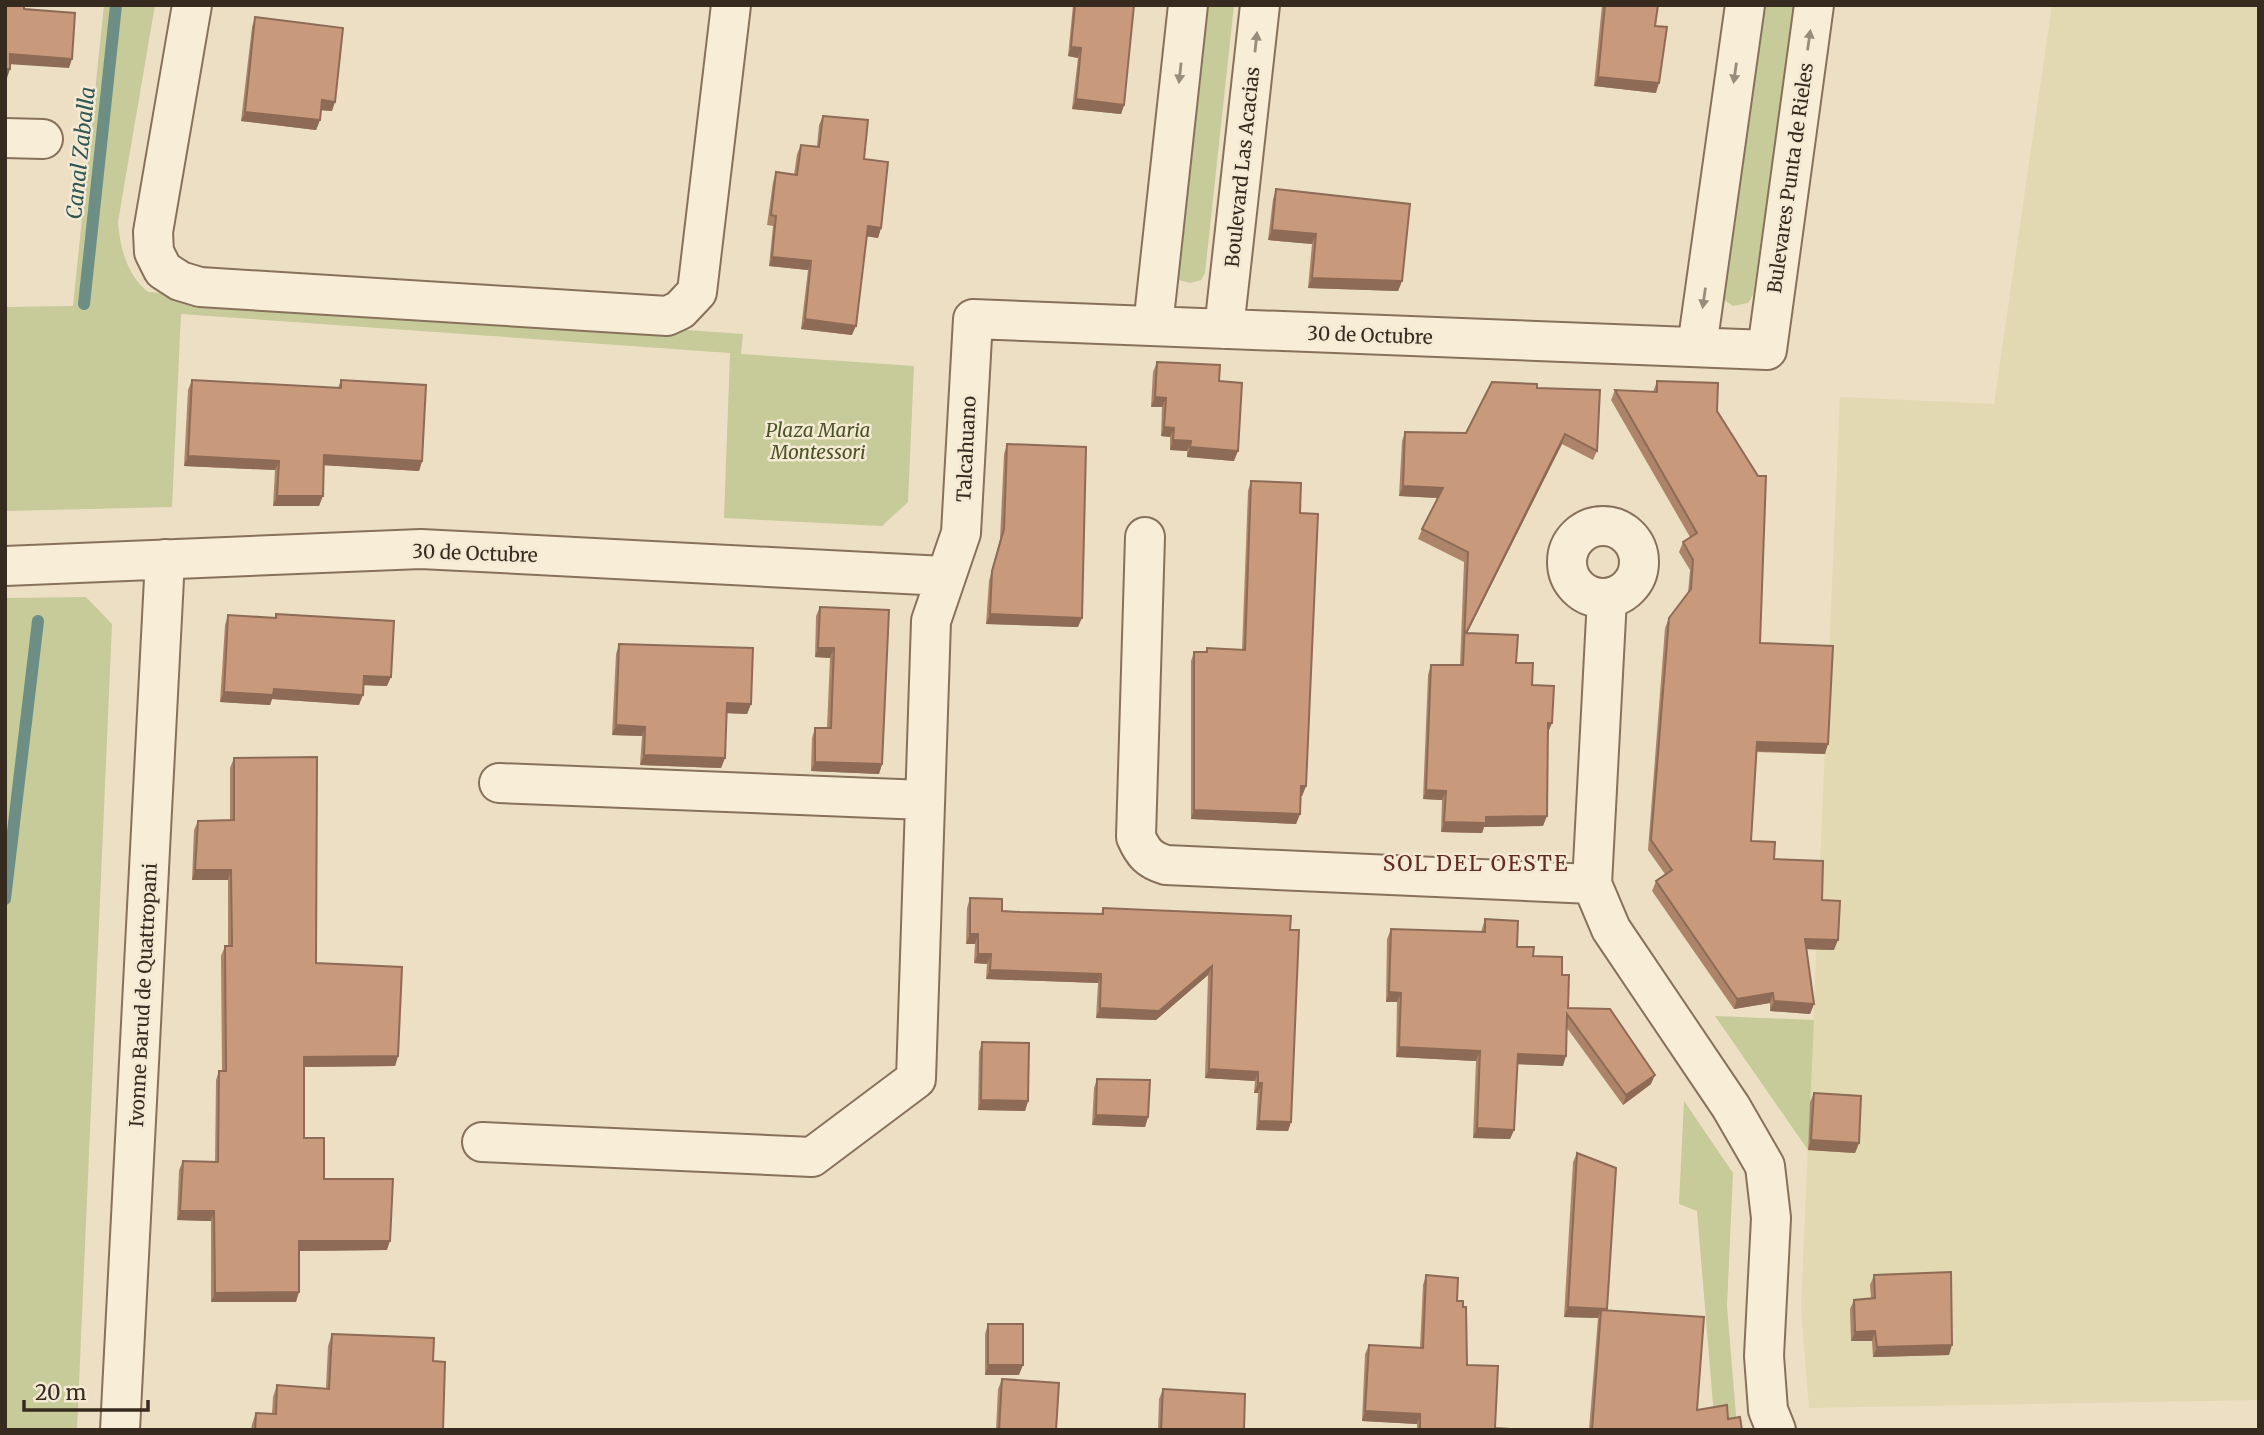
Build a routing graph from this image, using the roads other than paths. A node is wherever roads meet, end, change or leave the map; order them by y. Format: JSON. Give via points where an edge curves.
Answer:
{"nodes":[{"id":1,"x":192,"y":5,"type":"edge"},
{"id":2,"x":731,"y":5,"type":"edge"},
{"id":3,"x":1188,"y":5,"type":"edge"},
{"id":4,"x":1260,"y":5,"type":"edge"},
{"id":5,"x":1745,"y":5,"type":"edge"},
{"id":6,"x":1814,"y":5,"type":"edge"},
{"id":7,"x":5,"y":138,"type":"edge"},
{"id":8,"x":43,"y":139,"type":"dead end"},
{"id":9,"x":974,"y":319,"type":"joint"},
{"id":10,"x":1153,"y":326,"type":"junction"},
{"id":11,"x":1224,"y":329,"type":"junction"},
{"id":12,"x":1697,"y":347,"type":"junction"},
{"id":13,"x":1767,"y":350,"type":"joint"},
{"id":14,"x":1145,"y":537,"type":"dead end"},
{"id":15,"x":165,"y":559,"type":"junction"},
{"id":16,"x":5,"y":566,"type":"edge"},
{"id":17,"x":944,"y":576,"type":"junction"},
{"id":18,"x":1607,"y":598,"type":"dead end"},
{"id":19,"x":499,"y":783,"type":"dead end"},
{"id":20,"x":924,"y":800,"type":"junction"},
{"id":21,"x":1592,"y":884,"type":"junction"},
{"id":22,"x":482,"y":1142,"type":"dead end"},
{"id":23,"x":120,"y":1430,"type":"edge"},
{"id":24,"x":1776,"y":1430,"type":"edge"}],
"edges":[{"from":1,"to":2,"type":"street","via":[[155,212],[154,252],[163,270],[200,287],[667,316],[697,292]]},
{"from":3,"to":10,"type":"street","one_way":true},
{"from":11,"to":4,"type":"street","name":"Boulevard Las Acacias","one_way":true},
{"from":5,"to":12,"type":"street","one_way":true},
{"from":13,"to":6,"type":"street","name":"Bulevares Punta de Rieles","one_way":true},
{"from":7,"to":8,"type":"street"},
{"from":9,"to":10,"type":"street","name":"30 de Octubre"},
{"from":9,"to":17,"type":"street","name":"Talcahuano","via":[[961,533]]},
{"from":10,"to":11,"type":"street","name":"30 de Octubre"},
{"from":11,"to":12,"type":"street","name":"30 de Octubre"},
{"from":12,"to":13,"type":"street","name":"30 de Octubre"},
{"from":14,"to":21,"type":"street","via":[[1136,837],[1142,851],[1154,861]]},
{"from":15,"to":16,"type":"street","name":"30 de Octubre"},
{"from":15,"to":17,"type":"street","name":"30 de Octubre","via":[[421,549]]},
{"from":15,"to":23,"type":"street","name":"Ivonne Barud de Quattropani"},
{"from":17,"to":20,"type":"street","name":"Talcahuano","via":[[931,621]]},
{"from":18,"to":21,"type":"street"},
{"from":19,"to":20,"type":"street"},
{"from":20,"to":22,"type":"street","name":"Talcahuano","via":[[916,1079],[812,1157]]},
{"from":21,"to":24,"type":"street","via":[[1611,929],[1731,1107],[1765,1166],[1771,1218],[1764,1356],[1768,1410]]}]}
